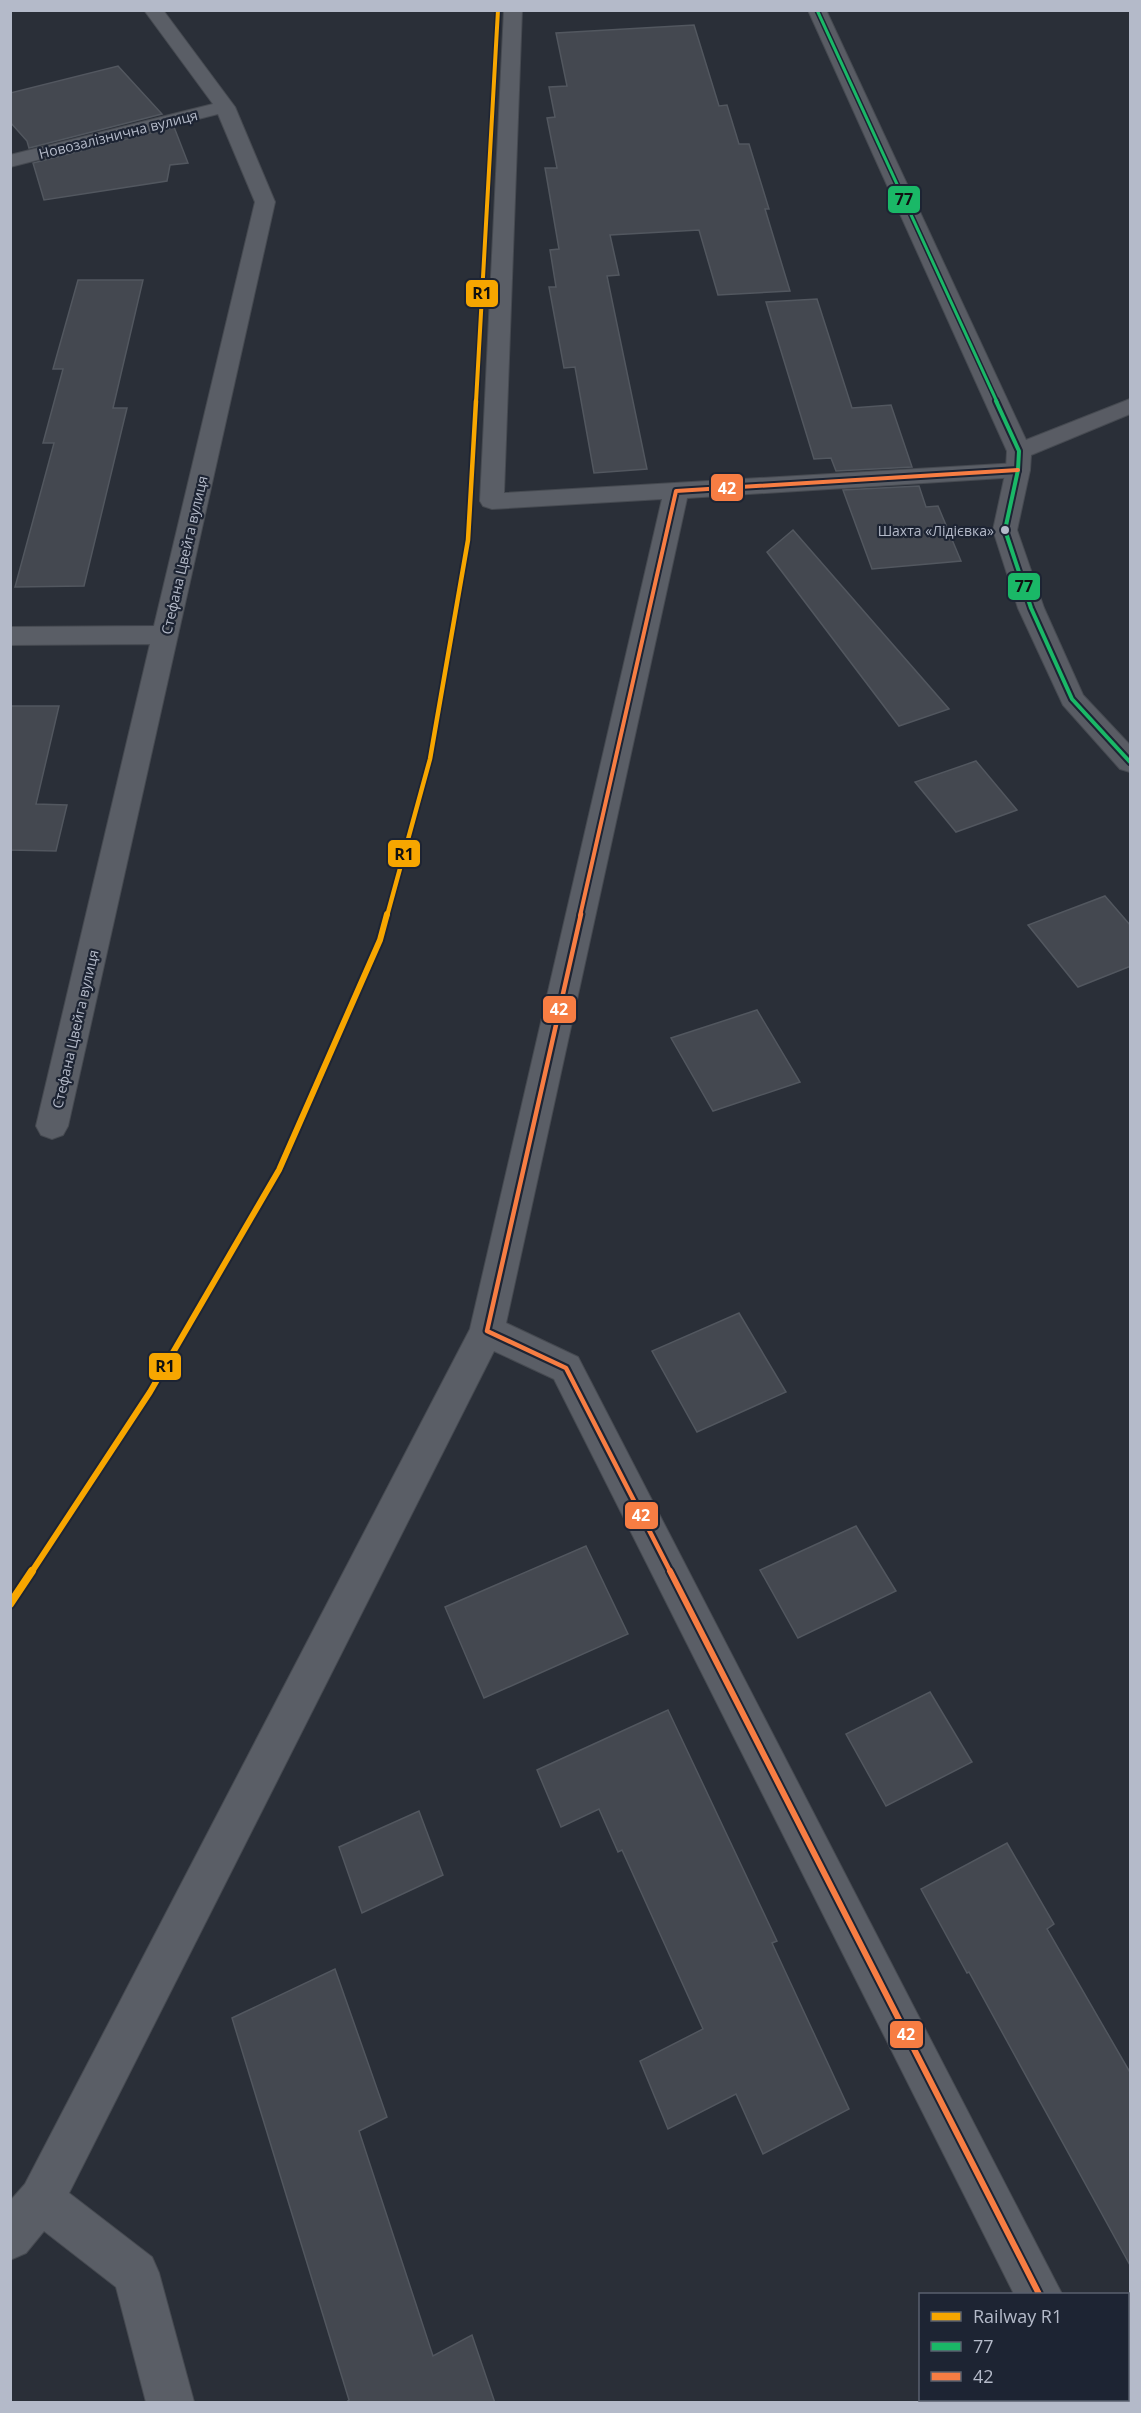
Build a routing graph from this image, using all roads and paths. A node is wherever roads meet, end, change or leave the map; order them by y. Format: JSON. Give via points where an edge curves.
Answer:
{"nodes":[{"id":1,"x":153,"y":10,"type":"edge"},
{"id":2,"x":513,"y":10,"type":"edge"},
{"id":3,"x":817,"y":10,"type":"edge"},
{"id":4,"x":225,"y":107,"type":"junction"},
{"id":5,"x":10,"y":161,"type":"edge"},
{"id":6,"x":1131,"y":406,"type":"edge"},
{"id":7,"x":1018,"y":460,"type":"junction"},
{"id":8,"x":676,"y":492,"type":"junction"},
{"id":9,"x":165,"y":635,"type":"junction"},
{"id":10,"x":10,"y":636,"type":"edge"},
{"id":11,"x":1131,"y":762,"type":"edge"},
{"id":12,"x":52,"y":1126,"type":"dead end"},
{"id":13,"x":487,"y":1331,"type":"junction"},
{"id":14,"x":41,"y":2200,"type":"junction"},
{"id":15,"x":10,"y":2238,"type":"edge"},
{"id":16,"x":1038,"y":2293,"type":"edge"},
{"id":17,"x":170,"y":2403,"type":"edge"}],
"edges":[{"from":1,"to":4,"type":"street","name":"Стефана Цвейга вулиця"},
{"from":2,"to":8,"type":"street","via":[[492,501]]},
{"from":3,"to":7,"type":"main road"},
{"from":4,"to":5,"type":"street","name":"Новозалізнична вулиця"},
{"from":4,"to":9,"type":"street","name":"Стефана Цвейга вулиця","via":[[265,202]]},
{"from":6,"to":7,"type":"main road"},
{"from":7,"to":8,"type":"street"},
{"from":7,"to":11,"type":"main road","via":[[1005,530],[1031,609],[1072,699]]},
{"from":8,"to":13,"type":"street"},
{"from":9,"to":10,"type":"street"},
{"from":9,"to":12,"type":"street","name":"Стефана Цвейга вулиця"},
{"from":13,"to":14,"type":"street"},
{"from":13,"to":16,"type":"street","via":[[566,1368]]},
{"from":14,"to":15,"type":"street"},
{"from":14,"to":17,"type":"street","via":[[136,2273]]}]}
